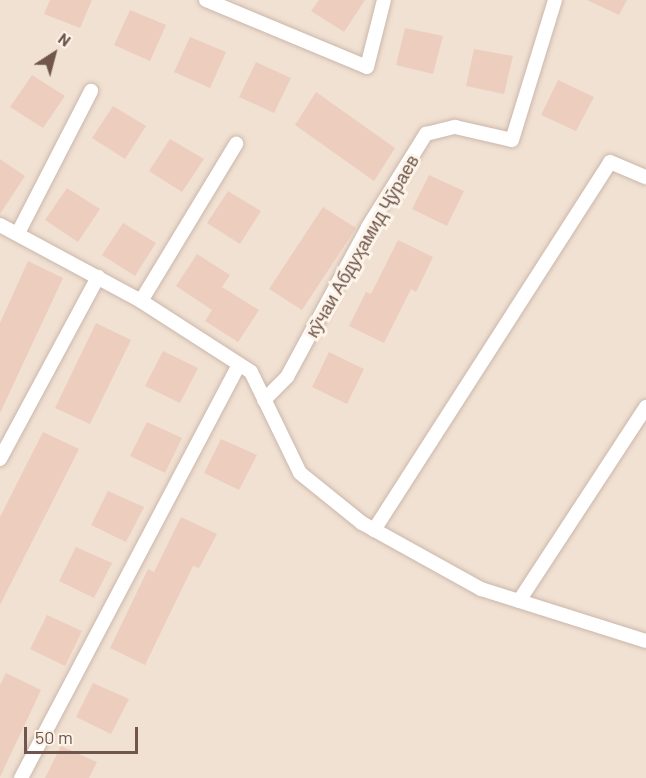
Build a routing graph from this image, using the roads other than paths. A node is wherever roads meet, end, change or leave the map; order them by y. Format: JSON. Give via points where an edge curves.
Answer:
{"nodes":[{"id":1,"x":206,"y":0,"type":"edge"},
{"id":2,"x":384,"y":0,"type":"edge"},
{"id":3,"x":555,"y":0,"type":"edge"},
{"id":4,"x":91,"y":91,"type":"dead end"},
{"id":5,"x":236,"y":144,"type":"dead end"},
{"id":6,"x":646,"y":177,"type":"edge"},
{"id":7,"x":0,"y":225,"type":"edge"},
{"id":8,"x":18,"y":233,"type":"junction"},
{"id":9,"x":98,"y":277,"type":"junction"},
{"id":10,"x":141,"y":301,"type":"junction"},
{"id":11,"x":239,"y":365,"type":"junction"},
{"id":12,"x":264,"y":400,"type":"junction"},
{"id":13,"x":646,"y":407,"type":"edge"},
{"id":14,"x":0,"y":459,"type":"edge"},
{"id":15,"x":374,"y":530,"type":"junction"},
{"id":16,"x":519,"y":601,"type":"junction"},
{"id":17,"x":646,"y":641,"type":"edge"},
{"id":18,"x":21,"y":778,"type":"edge"}],
"edges":[{"from":1,"to":2,"type":"street","via":[[367,67]]},
{"from":3,"to":12,"type":"street","name":"кӯчаи Абдуҳамид Ҷӯраев","via":[[512,140],[455,128],[426,134],[368,227],[287,377]]},
{"from":4,"to":8,"type":"street"},
{"from":5,"to":10,"type":"street"},
{"from":6,"to":15,"type":"street","via":[[610,162]]},
{"from":7,"to":8,"type":"street"},
{"from":8,"to":9,"type":"street"},
{"from":9,"to":10,"type":"street"},
{"from":9,"to":14,"type":"street"},
{"from":10,"to":11,"type":"street"},
{"from":11,"to":12,"type":"street","via":[[251,372]]},
{"from":11,"to":18,"type":"street"},
{"from":12,"to":15,"type":"street","via":[[300,473]]},
{"from":13,"to":16,"type":"street"},
{"from":15,"to":16,"type":"street","via":[[482,589]]},
{"from":16,"to":17,"type":"street"}]}
